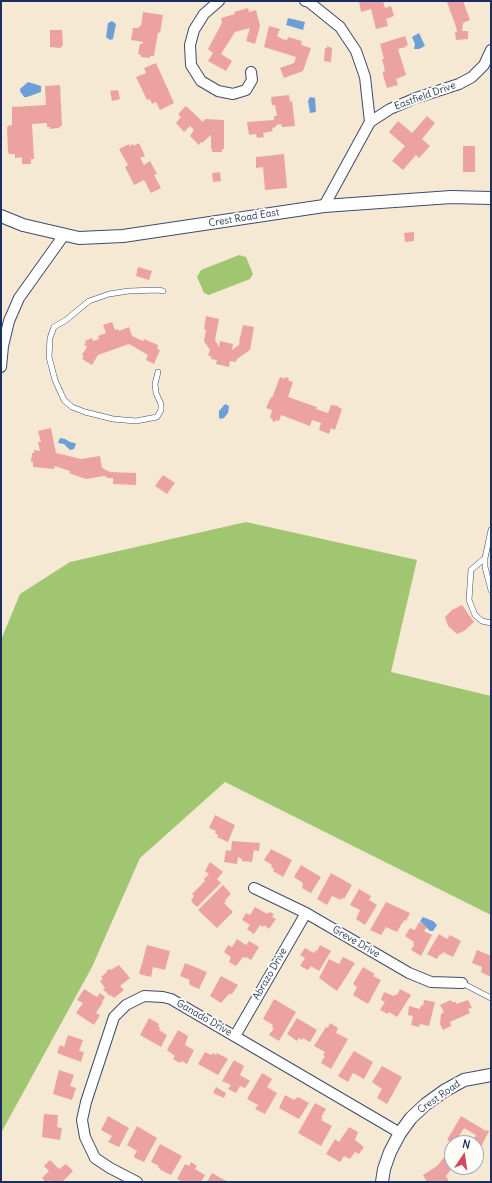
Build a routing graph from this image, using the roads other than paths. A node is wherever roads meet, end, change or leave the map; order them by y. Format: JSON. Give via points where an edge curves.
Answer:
{"nodes":[{"id":1,"x":219,"y":1,"type":"edge"},
{"id":2,"x":305,"y":1,"type":"edge"},
{"id":3,"x":491,"y":50,"type":"edge"},
{"id":4,"x":251,"y":72,"type":"dead end"},
{"id":5,"x":370,"y":122,"type":"junction"},
{"id":6,"x":491,"y":198,"type":"edge"},
{"id":7,"x":324,"y":206,"type":"junction"},
{"id":8,"x":1,"y":216,"type":"edge"},
{"id":9,"x":64,"y":235,"type":"junction"},
{"id":10,"x":164,"y":291,"type":"dead end"},
{"id":11,"x":1,"y":367,"type":"edge"},
{"id":12,"x":158,"y":372,"type":"dead end"},
{"id":13,"x":491,"y":530,"type":"edge"},
{"id":14,"x":484,"y":558,"type":"junction"},
{"id":15,"x":491,"y":590,"type":"edge"},
{"id":16,"x":491,"y":623,"type":"edge"},
{"id":17,"x":254,"y":888,"type":"dead end"},
{"id":18,"x":306,"y":913,"type":"junction"},
{"id":19,"x":462,"y":983,"type":"joint"},
{"id":20,"x":491,"y":998,"type":"edge"},
{"id":21,"x":235,"y":1036,"type":"junction"},
{"id":22,"x":491,"y":1075,"type":"edge"},
{"id":23,"x":400,"y":1133,"type":"junction"},
{"id":24,"x":137,"y":1182,"type":"edge"},
{"id":25,"x":382,"y":1182,"type":"edge"}],
"edges":[{"from":1,"to":4,"type":"street","via":[[204,14],[194,30],[190,45],[192,65],[201,81],[218,91],[233,94],[246,90],[252,80]]},
{"from":2,"to":5,"type":"street","via":[[310,2],[340,26],[356,51],[365,76]]},
{"from":3,"to":5,"type":"street","name":"Eastfield Drive","via":[[484,65],[472,77],[390,109]]},
{"from":5,"to":7,"type":"street","name":"Eastfield Drive"},
{"from":6,"to":7,"type":"street","name":"Crest Road East","via":[[445,197]]},
{"from":7,"to":9,"type":"street","name":"Crest Road East","via":[[123,236],[79,238]]},
{"from":8,"to":9,"type":"street","name":"Crest Road East","via":[[23,225]]},
{"from":9,"to":11,"type":"street","via":[[19,298],[9,321]]},
{"from":10,"to":12,"type":"lane","via":[[130,291],[109,294],[89,301],[54,327],[50,338],[49,358],[64,400],[72,407],[85,412],[113,419],[136,421],[157,417],[161,410],[155,384]]},
{"from":13,"to":14,"type":"lane"},
{"from":14,"to":15,"type":"lane"},
{"from":14,"to":16,"type":"lane","via":[[471,570],[469,600],[475,615],[482,621]]},
{"from":17,"to":18,"type":"street","name":"Greve Drive"},
{"from":18,"to":19,"type":"street","name":"Greve Drive","via":[[409,973],[431,982]]},
{"from":18,"to":21,"type":"street","name":"Abrazo Drive"},
{"from":19,"to":20,"type":"lane"},
{"from":21,"to":23,"type":"street","name":"Ganado Drive"},
{"from":21,"to":24,"type":"street","name":"Ganado Drive","via":[[171,999],[163,997],[144,996],[126,1005],[114,1017],[82,1120],[85,1137],[95,1158]]},
{"from":22,"to":23,"type":"street","name":"Crest Road","via":[[464,1080],[444,1091],[410,1118]]},
{"from":23,"to":25,"type":"street","name":"Crest Road","via":[[390,1152]]}]}
